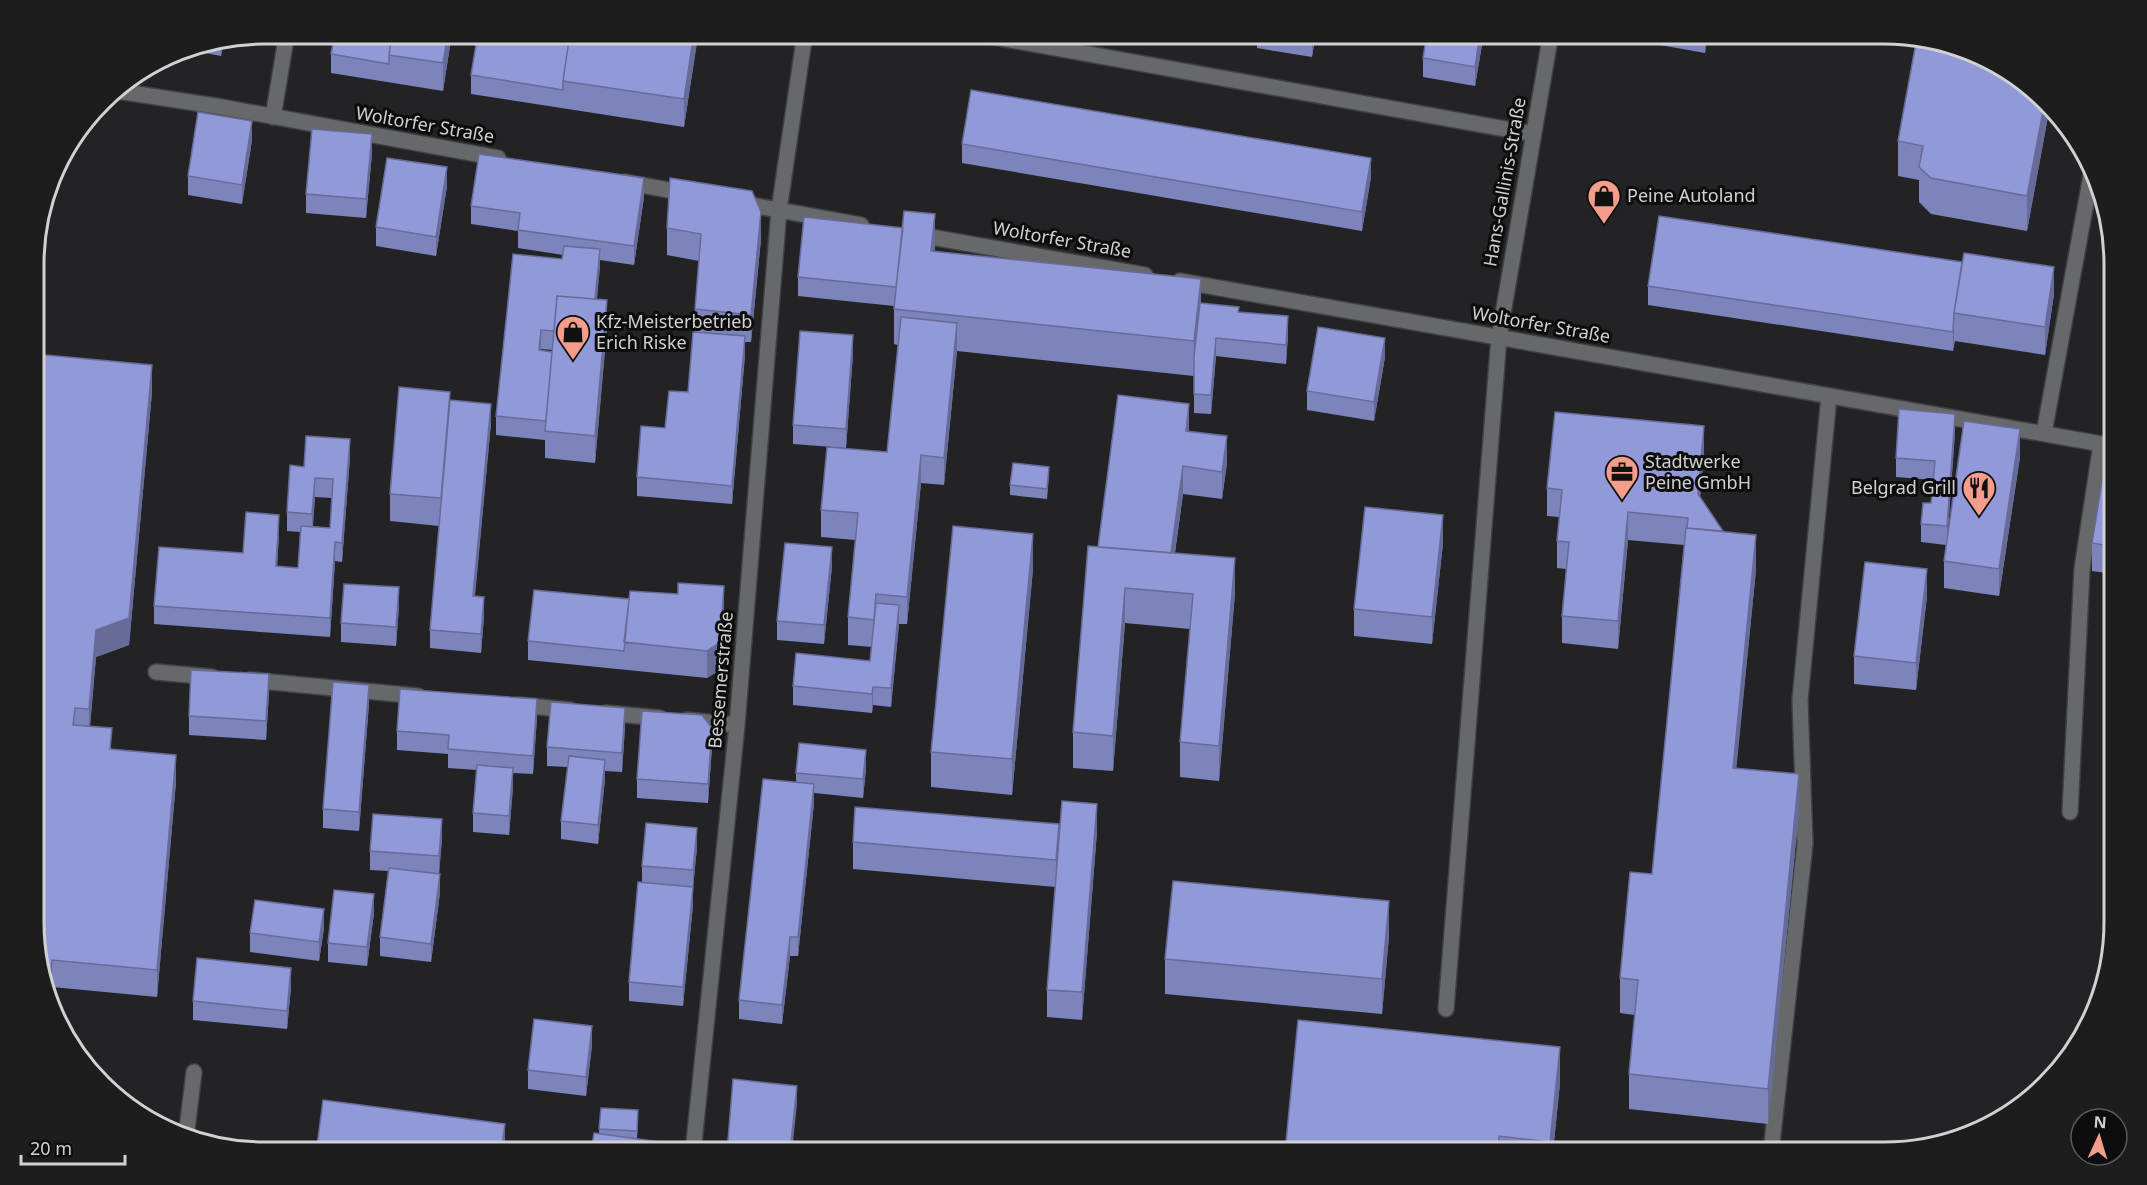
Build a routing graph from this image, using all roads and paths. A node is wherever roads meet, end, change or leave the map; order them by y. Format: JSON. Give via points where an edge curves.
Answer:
{"nodes":[{"id":1,"x":285,"y":44,"type":"edge"},
{"id":2,"x":803,"y":44,"type":"edge"},
{"id":3,"x":1033,"y":44,"type":"edge"},
{"id":4,"x":1549,"y":44,"type":"edge"},
{"id":5,"x":125,"y":92,"type":"edge"},
{"id":6,"x":273,"y":117,"type":"junction"},
{"id":7,"x":1533,"y":134,"type":"junction"},
{"id":8,"x":509,"y":160,"type":"edge"},
{"id":9,"x":614,"y":180,"type":"edge"},
{"id":10,"x":2089,"y":185,"type":"edge"},
{"id":11,"x":779,"y":210,"type":"junction"},
{"id":12,"x":873,"y":227,"type":"edge"},
{"id":13,"x":897,"y":231,"type":"edge"},
{"id":14,"x":1499,"y":337,"type":"junction"},
{"id":15,"x":1829,"y":396,"type":"junction"},
{"id":16,"x":2044,"y":434,"type":"junction"},
{"id":17,"x":2104,"y":444,"type":"edge"},
{"id":18,"x":2104,"y":460,"type":"edge"},
{"id":19,"x":156,"y":672,"type":"dead end"},
{"id":20,"x":429,"y":697,"type":"edge"},
{"id":21,"x":500,"y":703,"type":"edge"},
{"id":22,"x":737,"y":725,"type":"junction"},
{"id":23,"x":2070,"y":812,"type":"dead end"},
{"id":24,"x":1446,"y":1008,"type":"dead end"},
{"id":25,"x":194,"y":1072,"type":"dead end"},
{"id":26,"x":187,"y":1128,"type":"edge"},
{"id":27,"x":694,"y":1142,"type":"edge"},
{"id":28,"x":1772,"y":1142,"type":"edge"}],
"edges":[{"from":1,"to":6,"type":"street"},
{"from":2,"to":11,"type":"street","name":"Bessemerstraße"},
{"from":3,"to":7,"type":"street"},
{"from":4,"to":7,"type":"street","name":"Hans-Gallinis-Straße"},
{"from":5,"to":6,"type":"street","name":"Woltorfer Straße"},
{"from":6,"to":8,"type":"street","name":"Woltorfer Straße"},
{"from":7,"to":14,"type":"street","name":"Hans-Gallinis-Straße"},
{"from":9,"to":11,"type":"street"},
{"from":10,"to":16,"type":"street"},
{"from":11,"to":12,"type":"street"},
{"from":11,"to":22,"type":"street","name":"Bessemerstraße"},
{"from":13,"to":14,"type":"street","name":"Woltorfer Straße"},
{"from":14,"to":15,"type":"street","name":"Woltorfer Straße"},
{"from":14,"to":24,"type":"street","name":"Hans-Gallinis-Straße"},
{"from":15,"to":16,"type":"street","name":"Woltorfer Straße"},
{"from":15,"to":28,"type":"street","via":[[1800,700],[1805,844]]},
{"from":16,"to":17,"type":"street","name":"Woltorfer Straße"},
{"from":18,"to":23,"type":"street","via":[[2082,569]]},
{"from":19,"to":20,"type":"street"},
{"from":21,"to":22,"type":"street"},
{"from":22,"to":27,"type":"street","name":"Bessemerstraße"},
{"from":25,"to":26,"type":"street"}]}
